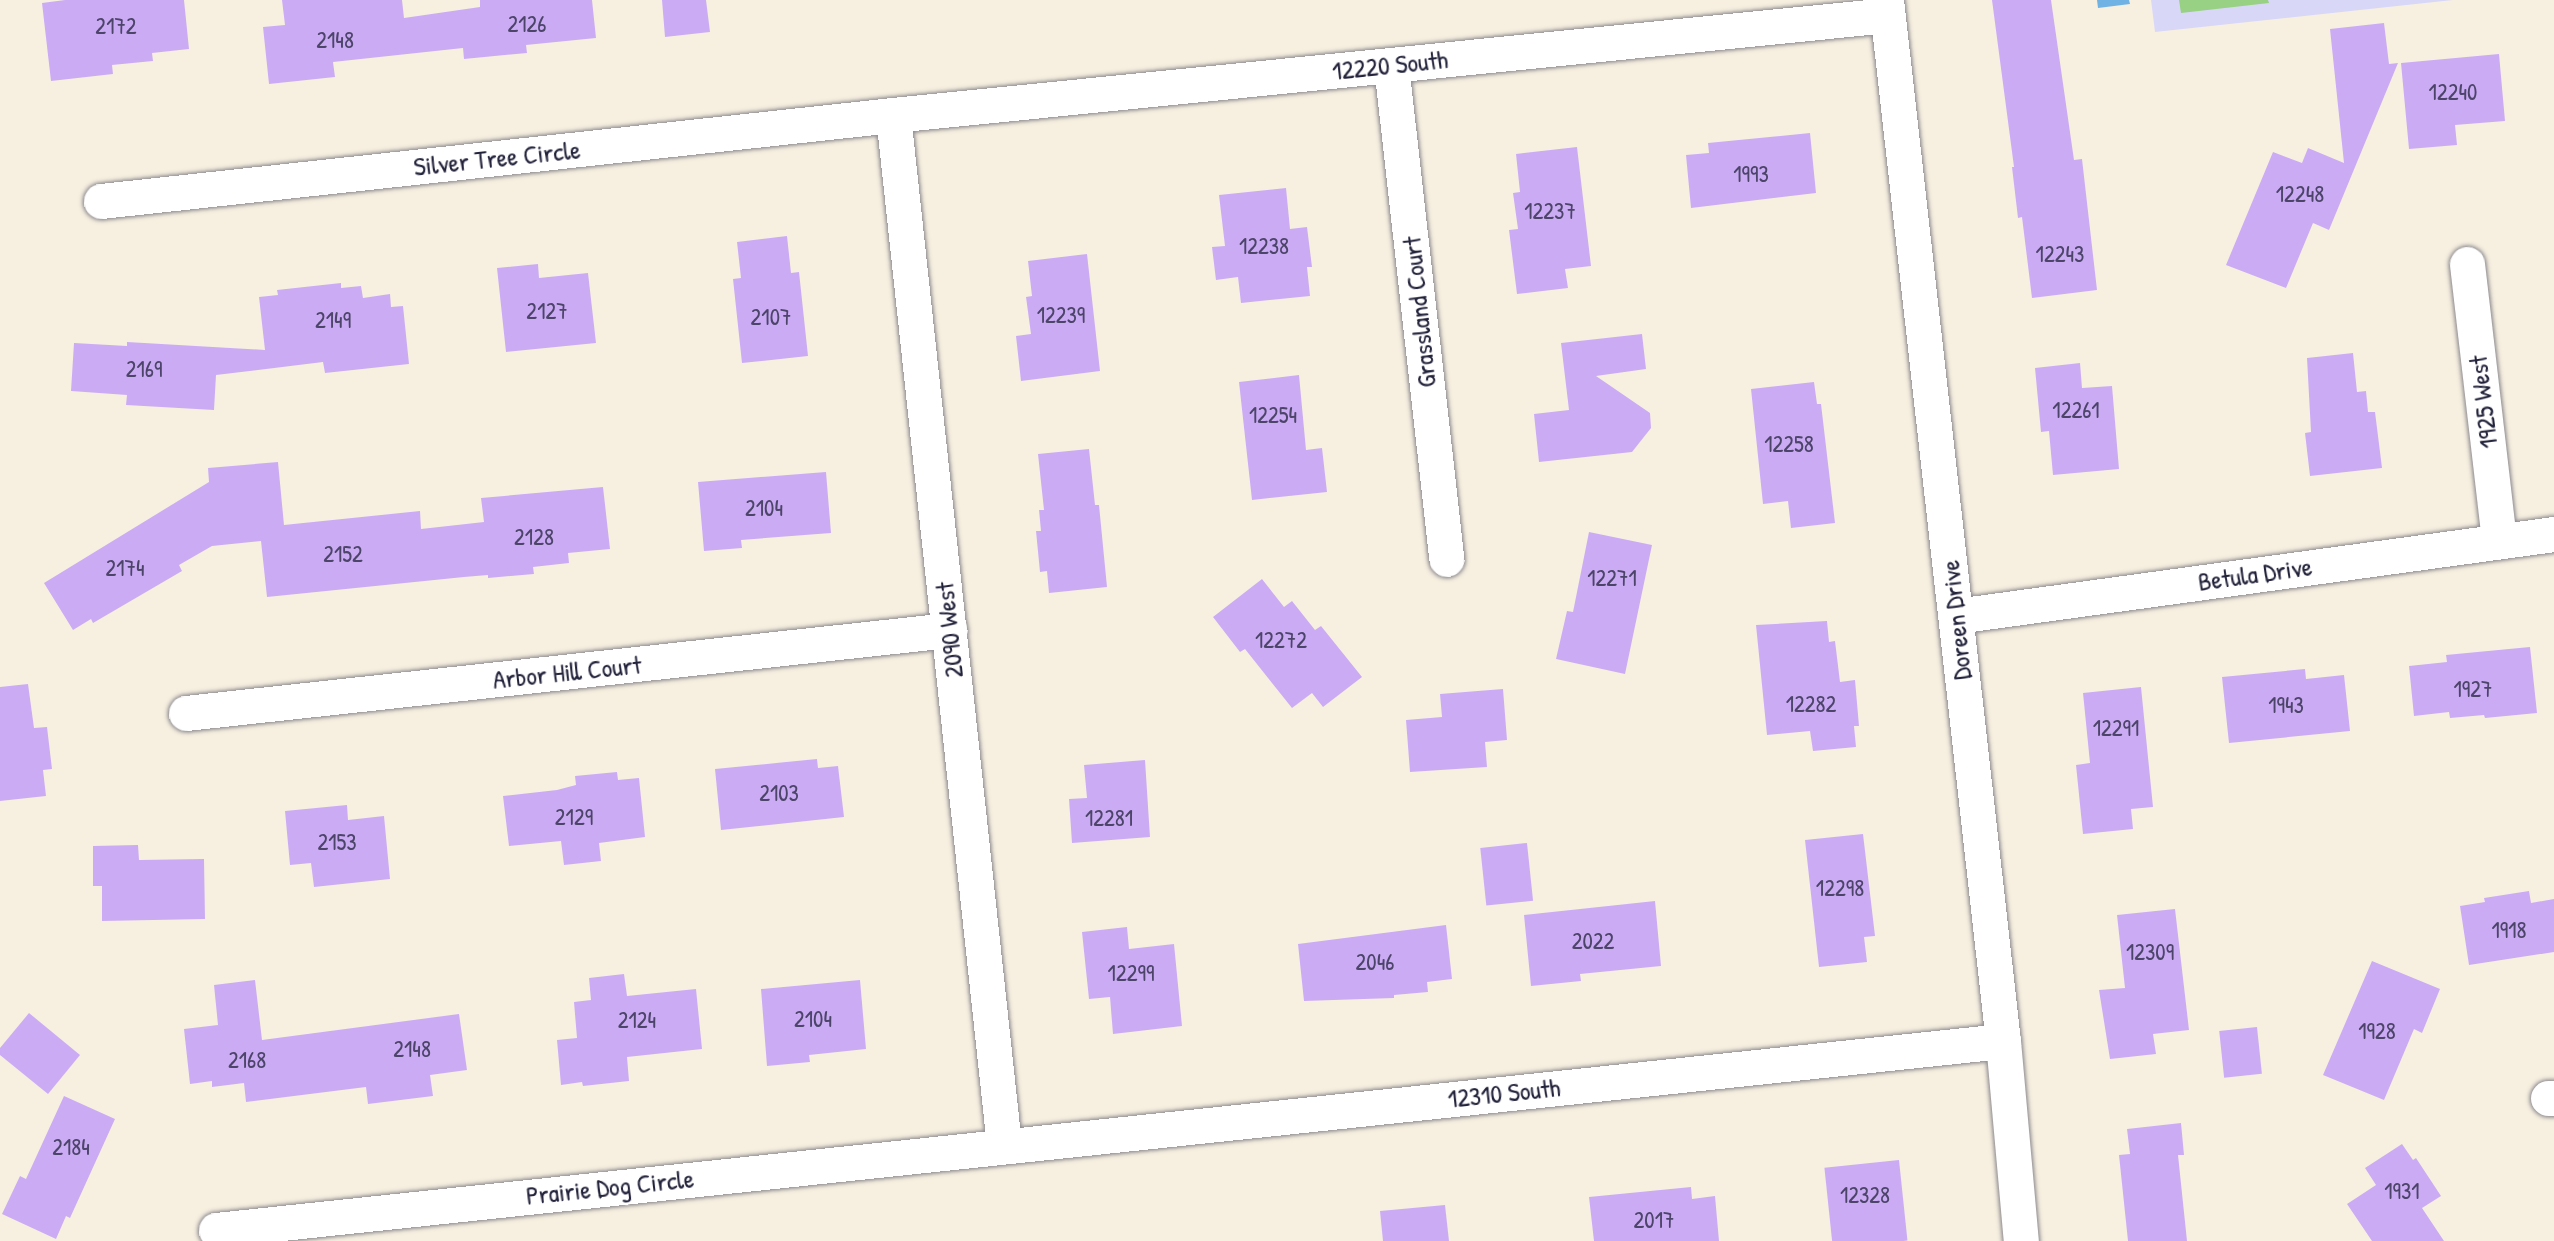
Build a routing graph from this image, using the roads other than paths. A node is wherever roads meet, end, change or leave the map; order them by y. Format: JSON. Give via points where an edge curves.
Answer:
{"nodes":[{"id":1,"x":1886,"y":7,"type":"edge"},
{"id":2,"x":1391,"y":65,"type":"junction"},
{"id":3,"x":893,"y":115,"type":"junction"},
{"id":4,"x":101,"y":201,"type":"dead end"},
{"id":5,"x":2467,"y":264,"type":"dead end"},
{"id":6,"x":2554,"y":534,"type":"edge"},
{"id":7,"x":2499,"y":539,"type":"junction"},
{"id":8,"x":1446,"y":559,"type":"dead end"},
{"id":9,"x":1956,"y":617,"type":"junction"},
{"id":10,"x":949,"y":630,"type":"junction"},
{"id":11,"x":186,"y":713,"type":"dead end"},
{"id":12,"x":2003,"y":1041,"type":"junction"},
{"id":13,"x":1004,"y":1145,"type":"junction"},
{"id":14,"x":216,"y":1230,"type":"dead end"},
{"id":15,"x":2021,"y":1241,"type":"edge"}],
"edges":[{"from":1,"to":2,"type":"street","name":"12220 South"},
{"from":1,"to":9,"type":"street","name":"Doreen Drive"},
{"from":2,"to":3,"type":"street","name":"12220 South"},
{"from":2,"to":8,"type":"street","name":"Grassland Court"},
{"from":3,"to":4,"type":"street","name":"Silver Tree Circle"},
{"from":3,"to":10,"type":"street","name":"2090 West"},
{"from":5,"to":7,"type":"street","name":"1925 West"},
{"from":6,"to":7,"type":"street","name":"Betula Drive"},
{"from":7,"to":9,"type":"street","name":"Betula Drive"},
{"from":9,"to":12,"type":"street","name":"Doreen Drive"},
{"from":10,"to":11,"type":"street","name":"Arbor Hill Court"},
{"from":10,"to":13,"type":"street","name":"2090 West"},
{"from":12,"to":13,"type":"street","name":"12310 South"},
{"from":12,"to":15,"type":"street","name":"Doreen Drive"},
{"from":13,"to":14,"type":"street","name":"Prairie Dog Circle"}]}
